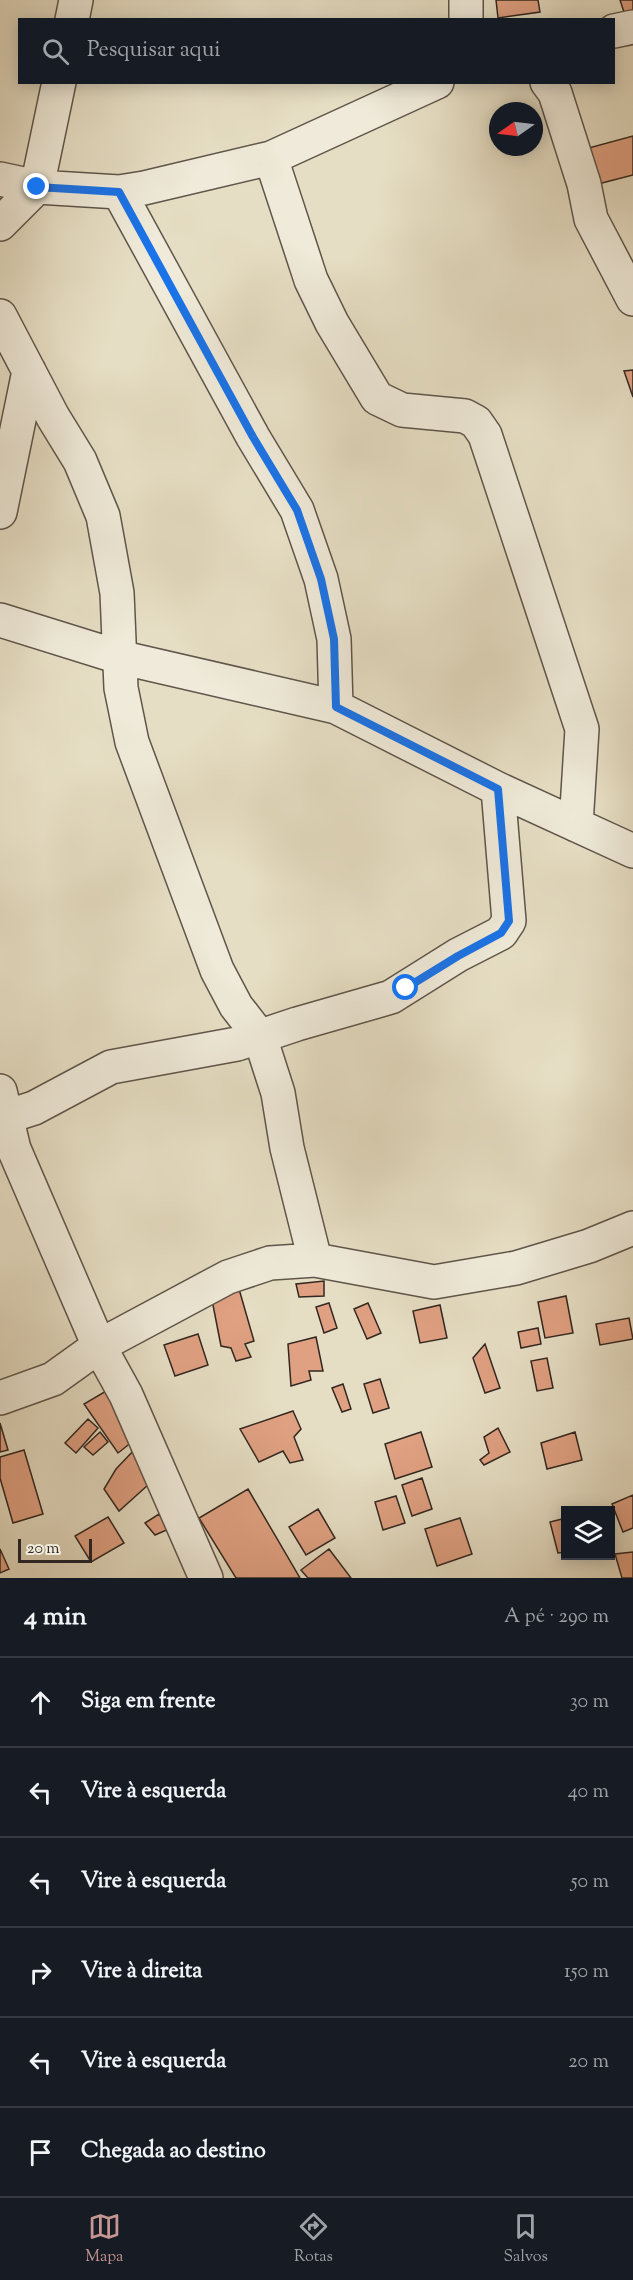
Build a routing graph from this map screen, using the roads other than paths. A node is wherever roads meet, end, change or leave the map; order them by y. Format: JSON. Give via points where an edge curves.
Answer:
{"nodes":[{"id":1,"x":76,"y":0,"type":"edge"},
{"id":2,"x":466,"y":0,"type":"edge"},
{"id":3,"x":72,"y":18,"type":"edge"},
{"id":4,"x":466,"y":18,"type":"edge"},
{"id":5,"x":633,"y":27,"type":"edge"},
{"id":6,"x":615,"y":31,"type":"edge"},
{"id":7,"x":59,"y":84,"type":"edge"},
{"id":8,"x":433,"y":84,"type":"edge"},
{"id":9,"x":548,"y":84,"type":"edge"},
{"id":10,"x":271,"y":158,"type":"junction"},
{"id":11,"x":0,"y":179,"type":"edge"},
{"id":12,"x":37,"y":187,"type":"junction"},
{"id":13,"x":119,"y":192,"type":"junction"},
{"id":14,"x":0,"y":224,"type":"edge"},
{"id":15,"x":633,"y":299,"type":"edge"},
{"id":16,"x":0,"y":316,"type":"edge"},
{"id":17,"x":29,"y":371,"type":"junction"},
{"id":18,"x":0,"y":512,"type":"edge"},
{"id":19,"x":0,"y":620,"type":"edge"},
{"id":20,"x":119,"y":657,"type":"junction"},
{"id":21,"x":336,"y":707,"type":"junction"},
{"id":22,"x":498,"y":789,"type":"junction"},
{"id":23,"x":576,"y":825,"type":"junction"},
{"id":24,"x":633,"y":851,"type":"edge"},
{"id":25,"x":260,"y":1037,"type":"junction"},
{"id":26,"x":3,"y":1104,"type":"edge"},
{"id":27,"x":7,"y":1150,"type":"edge"},
{"id":28,"x":633,"y":1228,"type":"edge"},
{"id":29,"x":315,"y":1260,"type":"junction"},
{"id":30,"x":99,"y":1346,"type":"junction"},
{"id":31,"x":0,"y":1398,"type":"edge"},
{"id":32,"x":206,"y":1578,"type":"edge"}],
"edges":[{"from":1,"to":3,"type":"street"},
{"from":2,"to":4,"type":"street"},
{"from":5,"to":6,"type":"street"},
{"from":7,"to":12,"type":"street"},
{"from":8,"to":10,"type":"street"},
{"from":9,"to":15,"type":"street","via":[[555,93],[584,184],[591,219]]},
{"from":10,"to":13,"type":"street"},
{"from":10,"to":23,"type":"street","via":[[311,280],[376,398],[402,410],[465,416],[476,422],[485,435],[582,729]]},
{"from":11,"to":12,"type":"street"},
{"from":12,"to":13,"type":"street"},
{"from":12,"to":14,"type":"street"},
{"from":13,"to":21,"type":"street","via":[[297,510],[321,579],[334,639]]},
{"from":16,"to":17,"type":"street"},
{"from":17,"to":18,"type":"street"},
{"from":17,"to":20,"type":"street","via":[[80,461],[103,516],[117,592]]},
{"from":19,"to":20,"type":"street"},
{"from":20,"to":21,"type":"street"},
{"from":20,"to":25,"type":"street","via":[[132,742],[217,970],[236,1006]]},
{"from":21,"to":22,"type":"street"},
{"from":22,"to":23,"type":"street"},
{"from":22,"to":25,"type":"street","via":[[509,921],[501,933],[391,997]]},
{"from":23,"to":24,"type":"street"},
{"from":25,"to":26,"type":"street","via":[[111,1067],[34,1108]]},
{"from":25,"to":29,"type":"street","via":[[278,1093]]},
{"from":26,"to":27,"type":"street"},
{"from":27,"to":30,"type":"street"},
{"from":28,"to":29,"type":"street","via":[[516,1268],[434,1282]]},
{"from":29,"to":30,"type":"street","via":[[270,1263],[228,1277]]},
{"from":30,"to":31,"type":"street","via":[[53,1379]]},
{"from":30,"to":32,"type":"street","via":[[126,1395]]}]}
